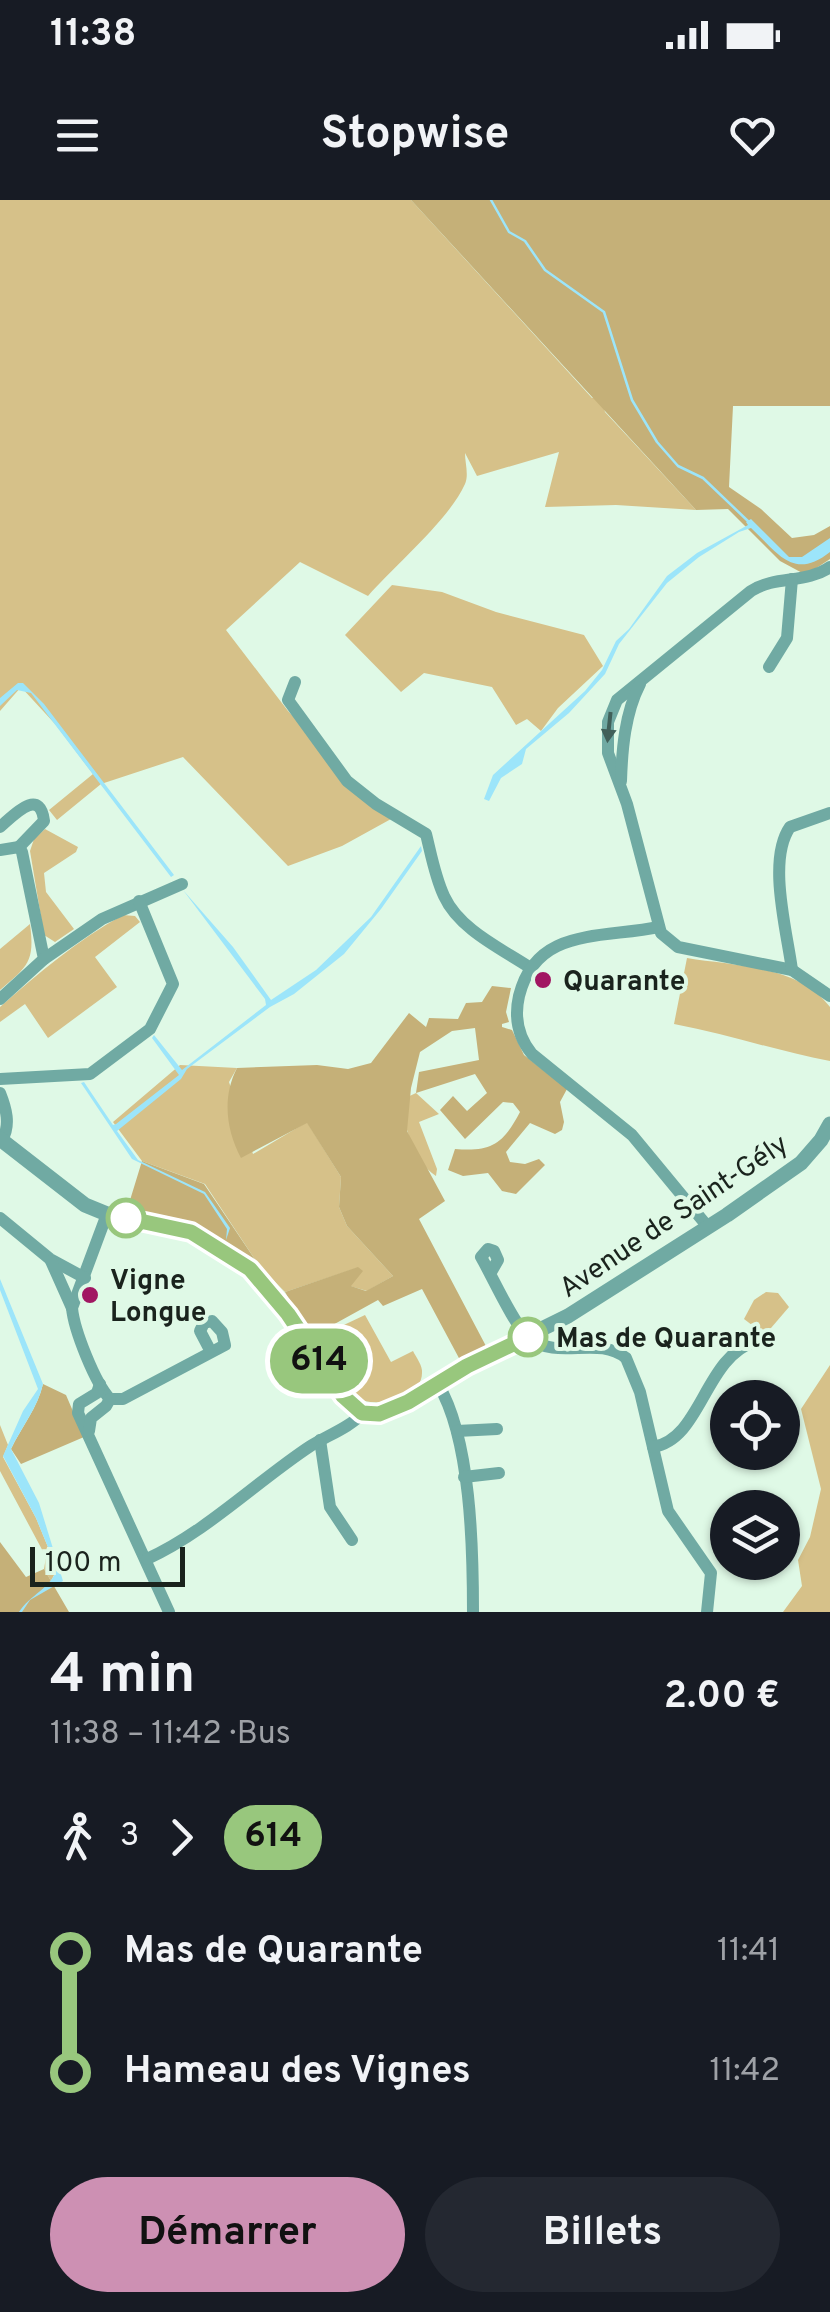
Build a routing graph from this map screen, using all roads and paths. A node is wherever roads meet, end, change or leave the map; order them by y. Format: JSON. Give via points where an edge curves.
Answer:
{"nodes":[{"id":1,"x":830,"y":566,"type":"edge"},
{"id":2,"x":792,"y":579,"type":"junction"},
{"id":3,"x":769,"y":667,"type":"dead end"},
{"id":4,"x":295,"y":682,"type":"dead end"},
{"id":5,"x":830,"y":813,"type":"edge"},
{"id":6,"x":0,"y":826,"type":"edge"},
{"id":7,"x":0,"y":848,"type":"edge"},
{"id":8,"x":18,"y":848,"type":"junction"},
{"id":9,"x":182,"y":884,"type":"dead end"},
{"id":10,"x":139,"y":902,"type":"junction"},
{"id":11,"x":659,"y":927,"type":"junction"},
{"id":12,"x":44,"y":960,"type":"junction"},
{"id":13,"x":529,"y":967,"type":"junction"},
{"id":14,"x":792,"y":970,"type":"junction"},
{"id":15,"x":830,"y":996,"type":"edge"},
{"id":16,"x":0,"y":999,"type":"edge"},
{"id":17,"x":0,"y":1079,"type":"edge"},
{"id":18,"x":0,"y":1099,"type":"edge"},
{"id":19,"x":830,"y":1124,"type":"edge"},
{"id":20,"x":1,"y":1139,"type":"edge"},
{"id":21,"x":106,"y":1214,"type":"junction"},
{"id":22,"x":0,"y":1218,"type":"edge"},
{"id":23,"x":708,"y":1227,"type":"junction"},
{"id":24,"x":50,"y":1259,"type":"junction"},
{"id":25,"x":490,"y":1274,"type":"dead end"},
{"id":26,"x":84,"y":1278,"type":"junction"},
{"id":27,"x":72,"y":1308,"type":"junction"},
{"id":28,"x":528,"y":1337,"type":"junction"},
{"id":29,"x":756,"y":1341,"type":"dead end"},
{"id":30,"x":210,"y":1352,"type":"dead end"},
{"id":31,"x":100,"y":1384,"type":"junction"},
{"id":32,"x":438,"y":1384,"type":"junction"},
{"id":33,"x":110,"y":1399,"type":"junction"},
{"id":34,"x":362,"y":1413,"type":"junction"},
{"id":35,"x":84,"y":1416,"type":"junction"},
{"id":36,"x":497,"y":1429,"type":"dead end"},
{"id":37,"x":457,"y":1431,"type":"junction"},
{"id":38,"x":320,"y":1440,"type":"junction"},
{"id":39,"x":652,"y":1447,"type":"junction"},
{"id":40,"x":500,"y":1474,"type":"dead end"},
{"id":41,"x":464,"y":1477,"type":"junction"},
{"id":42,"x":352,"y":1540,"type":"dead end"},
{"id":43,"x":147,"y":1560,"type":"junction"},
{"id":44,"x":169,"y":1612,"type":"edge"},
{"id":45,"x":473,"y":1612,"type":"edge"},
{"id":46,"x":707,"y":1612,"type":"edge"}],
"edges":[{"from":1,"to":2,"type":"street"},
{"from":2,"to":3,"type":"street","via":[[787,638]]},
{"from":2,"to":11,"type":"street","via":[[751,591],[644,677],[634,697],[622,789]]},
{"from":4,"to":13,"type":"street","via":[[288,700],[347,781],[426,834],[442,893],[454,910]]},
{"from":5,"to":14,"type":"street","via":[[790,826],[780,846]]},
{"from":6,"to":8,"type":"street","via":[[27,805],[40,808],[44,821]]},
{"from":7,"to":8,"type":"street"},
{"from":8,"to":12,"type":"street"},
{"from":9,"to":10,"type":"street"},
{"from":10,"to":12,"type":"street"},
{"from":10,"to":17,"type":"street","via":[[173,984],[150,1029],[90,1074]]},
{"from":11,"to":13,"type":"street","via":[[559,944]]},
{"from":11,"to":14,"type":"street","via":[[678,947]]},
{"from":12,"to":16,"type":"street"},
{"from":13,"to":23,"type":"street","via":[[517,1008],[523,1044],[632,1135]]},
{"from":14,"to":15,"type":"street"},
{"from":18,"to":20,"type":"street","via":[[7,1128]]},
{"from":19,"to":23,"type":"street","name":"Avenue de Saint-Gély","via":[[801,1163]]},
{"from":20,"to":21,"type":"street","via":[[78,1201]]},
{"from":21,"to":26,"type":"street"},
{"from":21,"to":34,"type":"street","via":[[191,1232],[250,1269]]},
{"from":22,"to":24,"type":"street"},
{"from":23,"to":28,"type":"street","name":"Avenue de Saint-Gély"},
{"from":24,"to":26,"type":"street"},
{"from":24,"to":27,"type":"street"},
{"from":25,"to":28,"type":"street"},
{"from":26,"to":27,"type":"street"},
{"from":27,"to":31,"type":"street"},
{"from":28,"to":32,"type":"street","name":"Avenue de Saint-Gély"},
{"from":28,"to":39,"type":"street","via":[[557,1350],[621,1354],[640,1392]]},
{"from":29,"to":39,"type":"street","via":[[723,1365],[676,1438]]},
{"from":30,"to":33,"type":"street"},
{"from":31,"to":33,"type":"street"},
{"from":31,"to":35,"type":"street","via":[[79,1404]]},
{"from":32,"to":34,"type":"street","name":"Avenue de Saint-Gély","via":[[384,1412]]},
{"from":32,"to":37,"type":"street"},
{"from":33,"to":35,"type":"street"},
{"from":34,"to":38,"type":"street"},
{"from":35,"to":43,"type":"street"},
{"from":36,"to":37,"type":"street"},
{"from":37,"to":41,"type":"street"},
{"from":38,"to":42,"type":"street","via":[[330,1506]]},
{"from":38,"to":43,"type":"street"},
{"from":39,"to":46,"type":"street","via":[[668,1511],[710,1573]]},
{"from":40,"to":41,"type":"street"},
{"from":41,"to":45,"type":"street"},
{"from":43,"to":44,"type":"street"}]}
